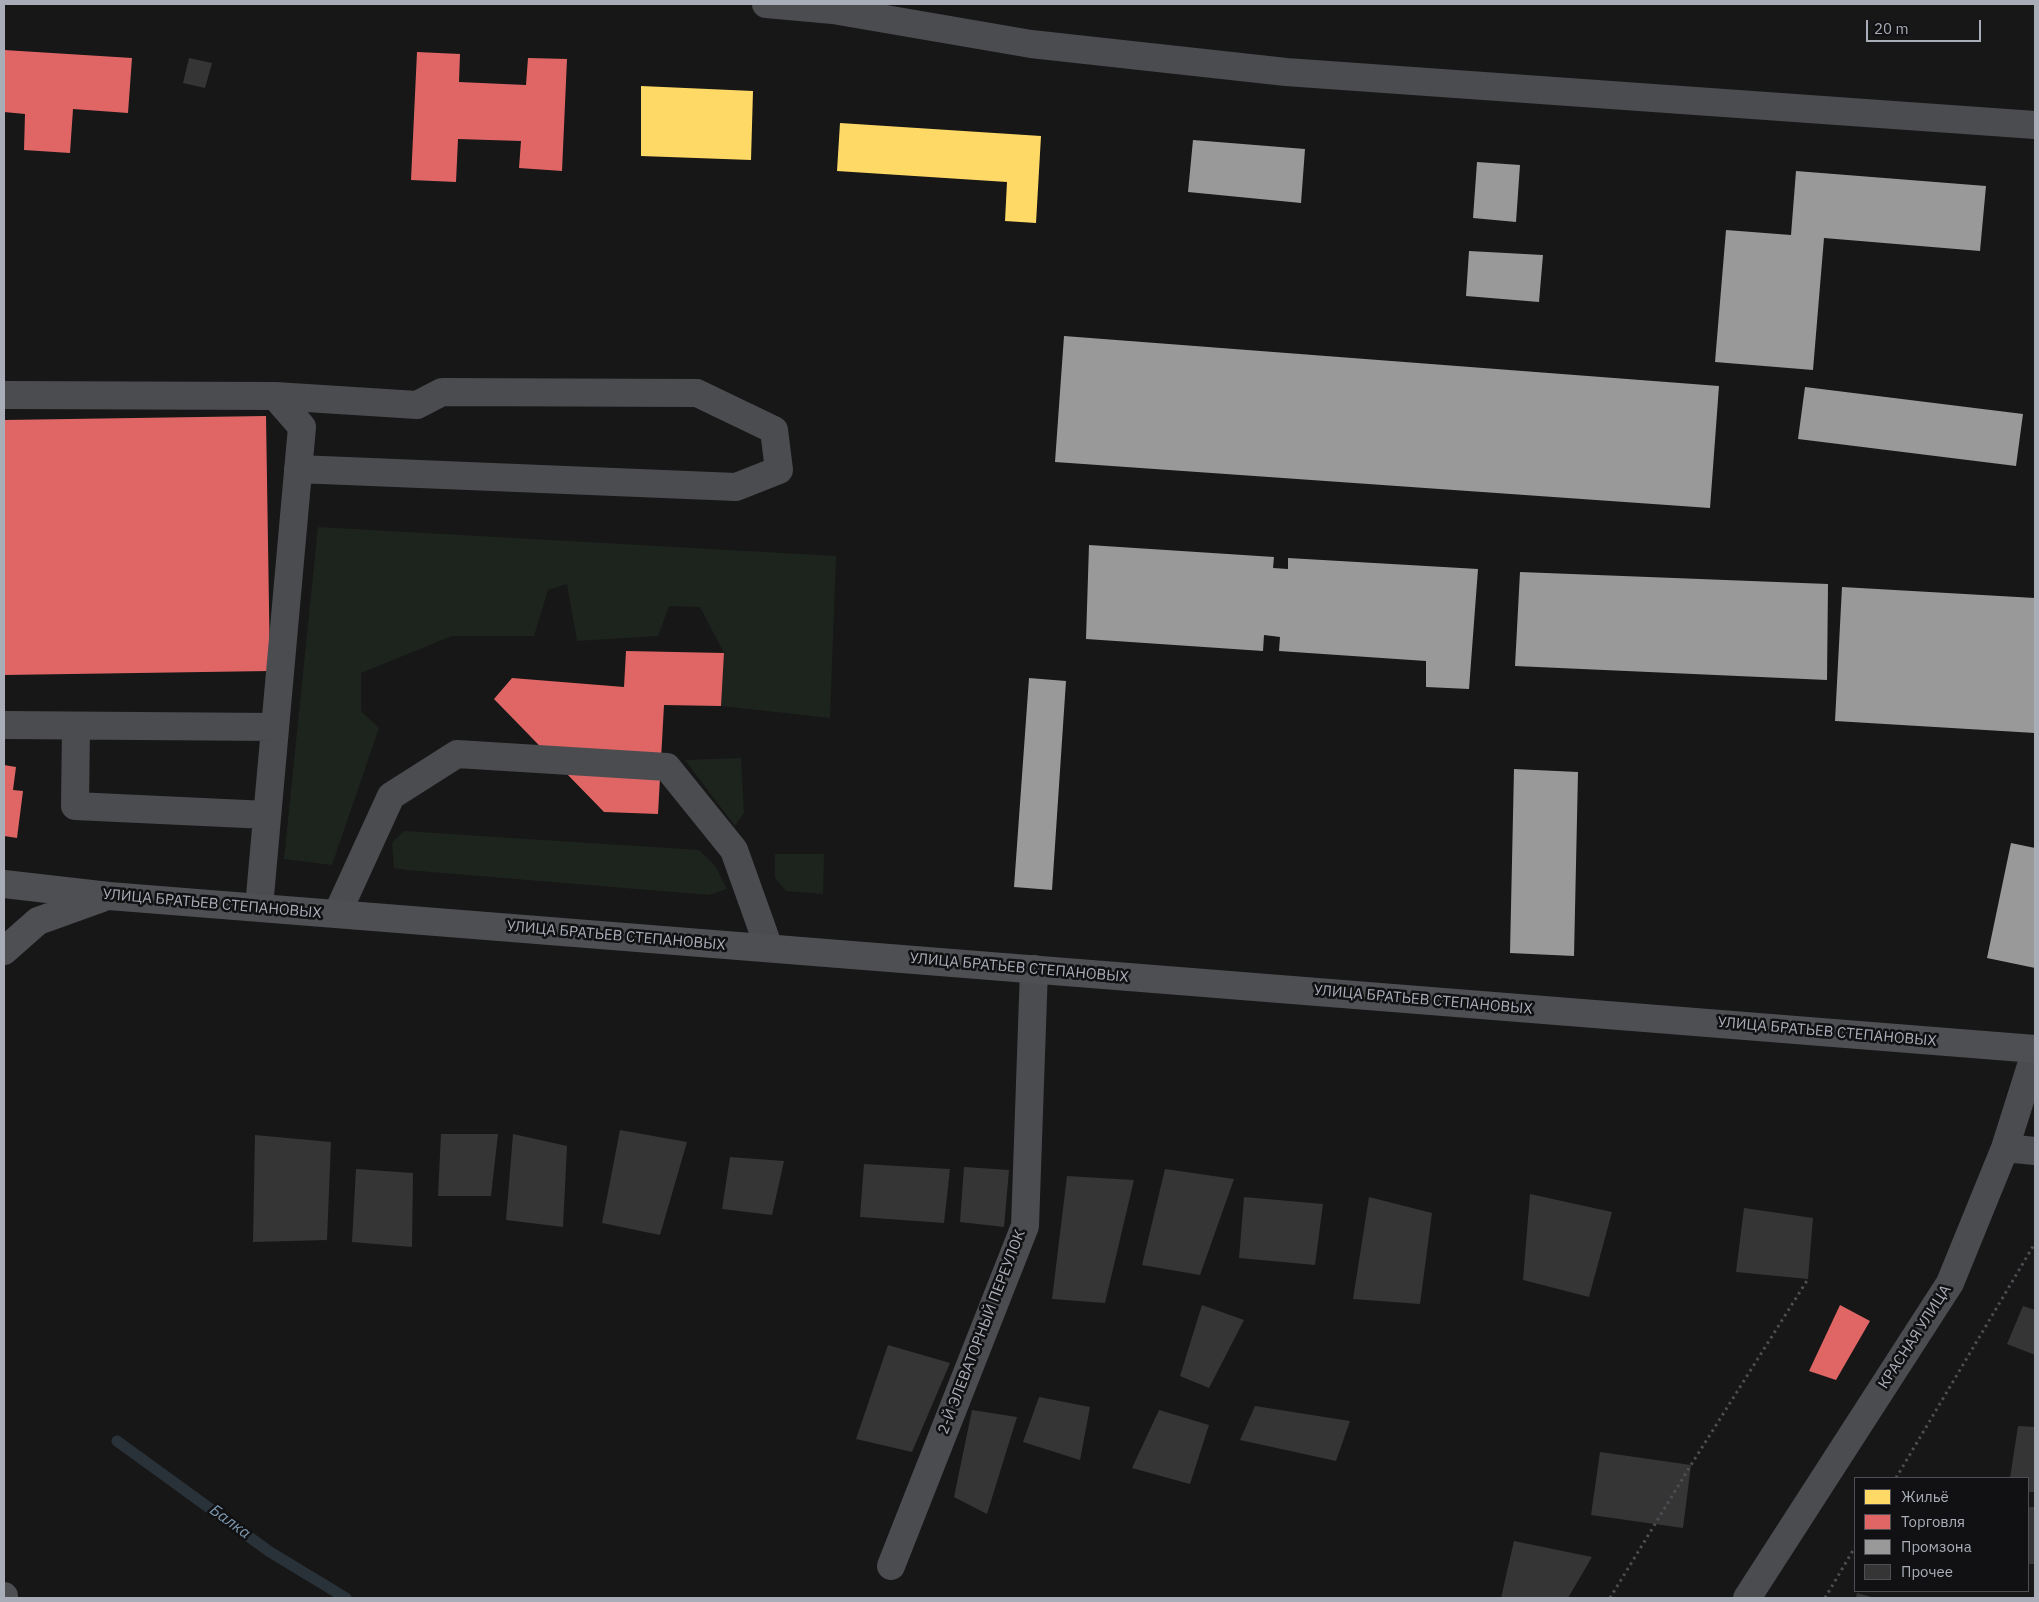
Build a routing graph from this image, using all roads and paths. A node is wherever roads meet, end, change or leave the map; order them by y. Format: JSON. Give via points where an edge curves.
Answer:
{"nodes":[{"id":1,"x":766,"y":4,"type":"edge"},
{"id":2,"x":2035,"y":125,"type":"edge"},
{"id":3,"x":4,"y":395,"type":"edge"},
{"id":4,"x":274,"y":396,"type":"junction"},
{"id":5,"x":298,"y":469,"type":"junction"},
{"id":6,"x":4,"y":725,"type":"edge"},
{"id":7,"x":76,"y":726,"type":"junction"},
{"id":8,"x":275,"y":727,"type":"junction"},
{"id":9,"x":267,"y":814,"type":"junction"},
{"id":10,"x":4,"y":884,"type":"edge"},
{"id":11,"x":110,"y":896,"type":"junction"},
{"id":12,"x":259,"y":907,"type":"junction"},
{"id":13,"x":337,"y":914,"type":"junction"},
{"id":14,"x":769,"y":948,"type":"junction"},
{"id":15,"x":4,"y":951,"type":"edge"},
{"id":16,"x":1034,"y":969,"type":"junction"},
{"id":17,"x":2035,"y":1049,"type":"edge"},
{"id":18,"x":2035,"y":1053,"type":"edge"},
{"id":19,"x":2006,"y":1148,"type":"junction"},
{"id":20,"x":2035,"y":1151,"type":"edge"},
{"id":21,"x":2035,"y":1243,"type":"edge"},
{"id":22,"x":1808,"y":1279,"type":"dead end"},
{"id":23,"x":1897,"y":1477,"type":"edge"},
{"id":24,"x":1854,"y":1549,"type":"edge"},
{"id":25,"x":891,"y":1566,"type":"dead end"},
{"id":26,"x":1610,"y":1598,"type":"edge"},
{"id":27,"x":1747,"y":1598,"type":"edge"},
{"id":28,"x":1825,"y":1598,"type":"edge"}],
"edges":[{"from":1,"to":2,"type":"street","via":[[833,10],[1031,44],[1286,72]]},
{"from":3,"to":4,"type":"street"},
{"from":4,"to":5,"type":"street","via":[[302,427]]},
{"from":4,"to":5,"type":"street","via":[[417,405],[442,392],[697,393],[774,430],[779,470],[736,487]]},
{"from":5,"to":8,"type":"street"},
{"from":6,"to":7,"type":"street"},
{"from":7,"to":8,"type":"street"},
{"from":7,"to":9,"type":"street","via":[[75,806]]},
{"from":8,"to":9,"type":"street"},
{"from":9,"to":12,"type":"street"},
{"from":10,"to":11,"type":"main road","name":"УЛИЦА БРАТЬЕВ СТЕПАНОВЫХ"},
{"from":11,"to":12,"type":"main road","name":"УЛИЦА БРАТЬЕВ СТЕПАНОВЫХ"},
{"from":11,"to":15,"type":"main road","via":[[38,921]]},
{"from":12,"to":13,"type":"main road","name":"УЛИЦА БРАТЬЕВ СТЕПАНОВЫХ"},
{"from":13,"to":14,"type":"main road","name":"УЛИЦА БРАТЬЕВ СТЕПАНОВЫХ"},
{"from":13,"to":14,"type":"street","via":[[391,796],[457,754],[667,767],[734,850]]},
{"from":14,"to":16,"type":"main road","name":"УЛИЦА БРАТЬЕВ СТЕПАНОВЫХ"},
{"from":16,"to":17,"type":"main road","name":"УЛИЦА БРАТЬЕВ СТЕПАНОВЫХ"},
{"from":16,"to":25,"type":"street","name":"2-Й ЭЛЕВАТОРНЫЙ ПЕРЕУЛОК","via":[[1024,1226]]},
{"from":18,"to":19,"type":"street","name":"КРАСНАЯ УЛИЦА"},
{"from":19,"to":20,"type":"street"},
{"from":19,"to":27,"type":"street","name":"КРАСНАЯ УЛИЦА","via":[[1950,1283]]},
{"from":21,"to":23,"type":"path"},
{"from":22,"to":26,"type":"path"},
{"from":24,"to":28,"type":"path"}]}
